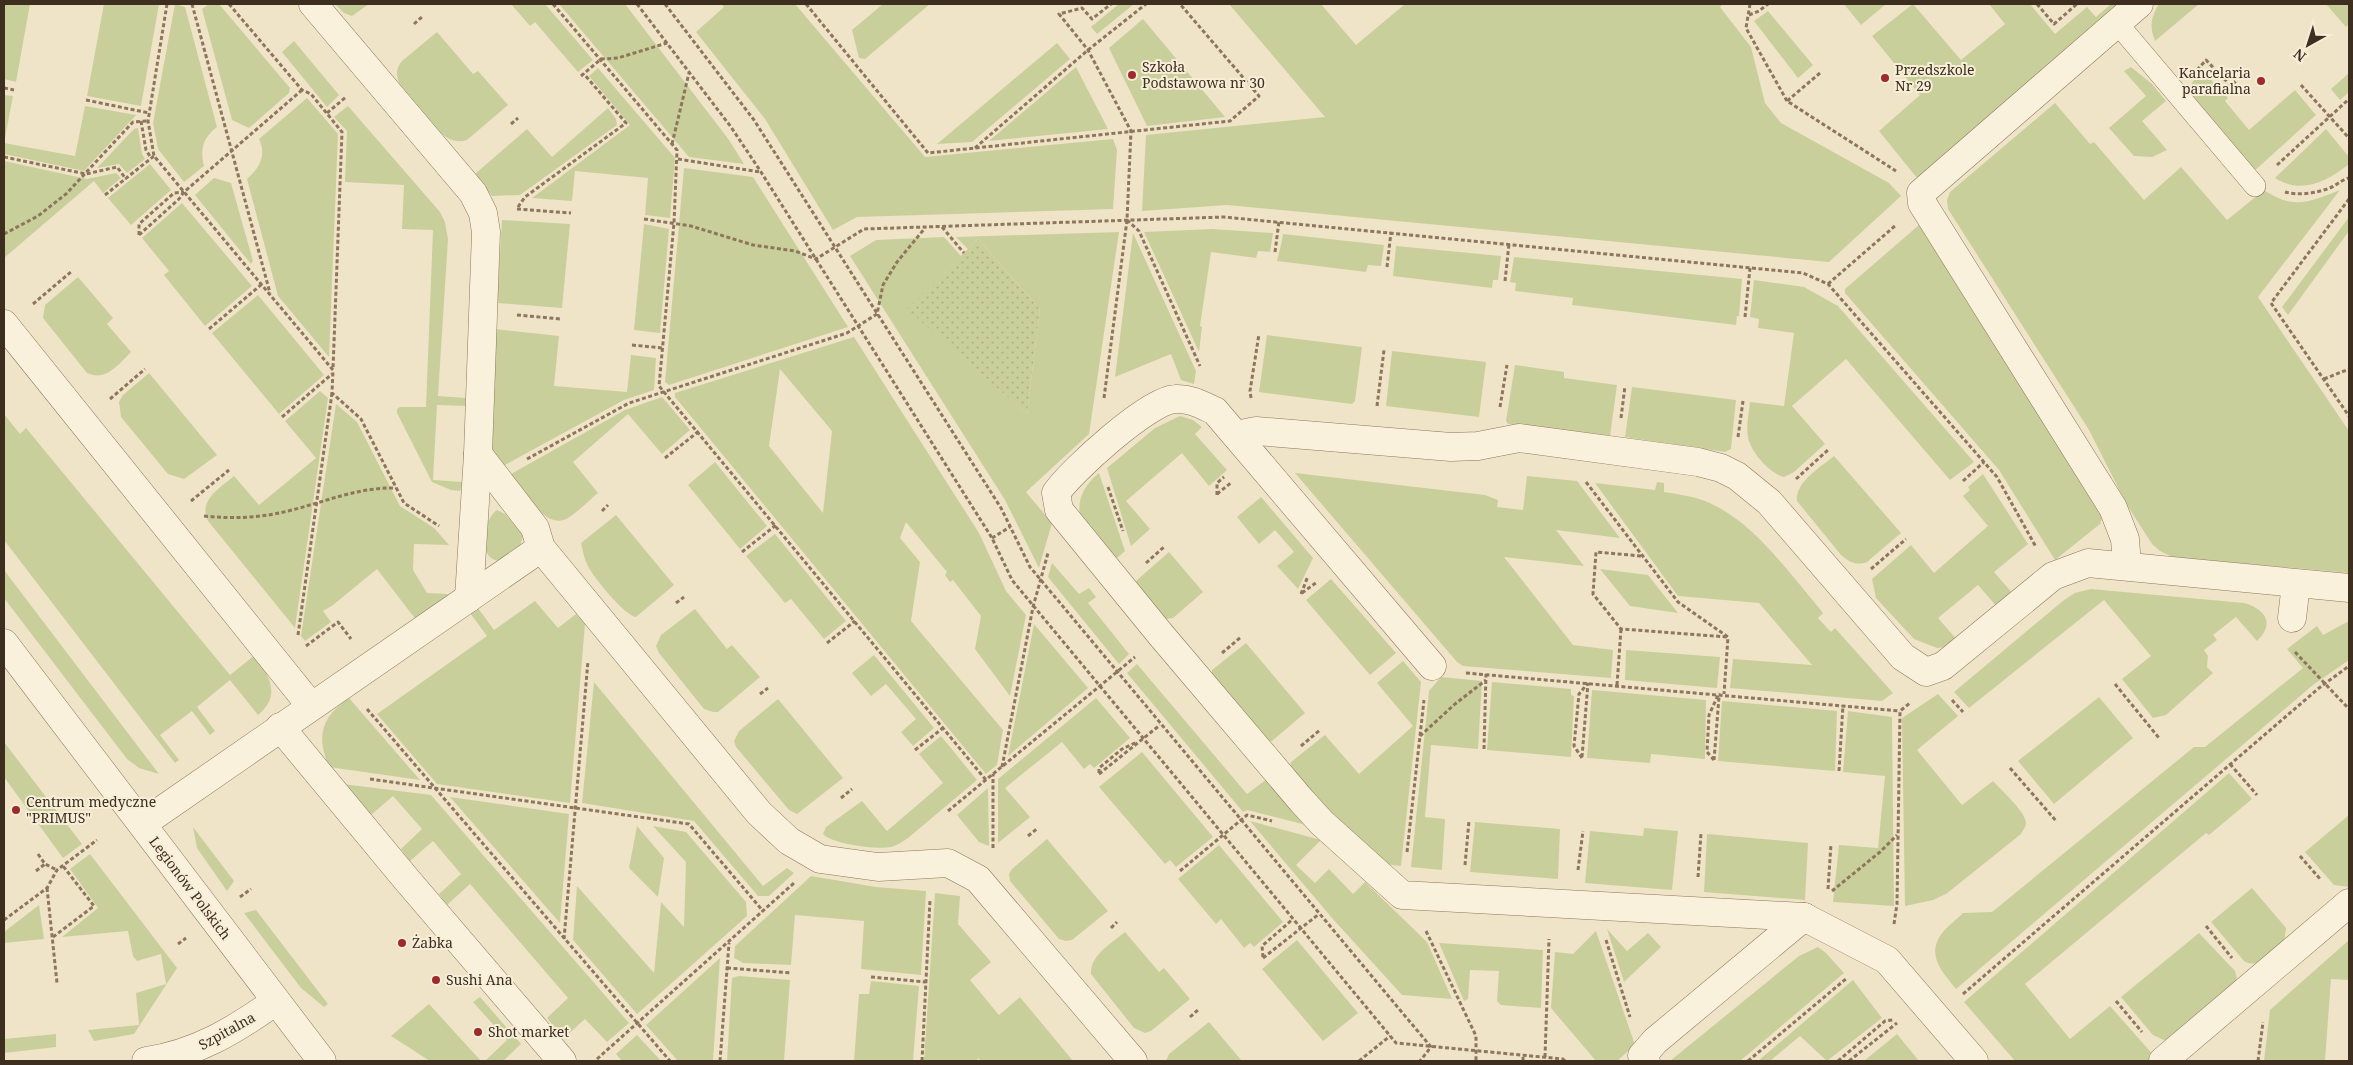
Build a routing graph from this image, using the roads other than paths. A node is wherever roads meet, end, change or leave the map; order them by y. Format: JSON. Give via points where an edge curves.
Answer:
{"nodes":[{"id":1,"x":313,"y":4,"type":"edge"},
{"id":2,"x":2139,"y":4,"type":"edge"},
{"id":3,"x":2117,"y":23,"type":"junction"},
{"id":4,"x":2255,"y":186,"type":"road end"},
{"id":5,"x":4,"y":324,"type":"edge"},
{"id":6,"x":1246,"y":433,"type":"junction"},
{"id":7,"x":478,"y":454,"type":"junction"},
{"id":8,"x":541,"y":548,"type":"junction"},
{"id":9,"x":2127,"y":566,"type":"junction"},
{"id":10,"x":2296,"y":584,"type":"junction"},
{"id":11,"x":2349,"y":588,"type":"edge"},
{"id":12,"x":469,"y":598,"type":"junction"},
{"id":13,"x":2292,"y":618,"type":"dead end"},
{"id":14,"x":4,"y":643,"type":"edge"},
{"id":15,"x":1432,"y":666,"type":"road end"},
{"id":16,"x":311,"y":706,"type":"junction"},
{"id":17,"x":280,"y":727,"type":"junction"},
{"id":18,"x":142,"y":824,"type":"junction"},
{"id":19,"x":2349,"y":903,"type":"edge"},
{"id":20,"x":1804,"y":917,"type":"junction"},
{"id":21,"x":276,"y":1001,"type":"junction"},
{"id":22,"x":1644,"y":1059,"type":"edge"},
{"id":23,"x":2164,"y":1060,"type":"edge"},
{"id":24,"x":146,"y":1061,"type":"edge"},
{"id":25,"x":322,"y":1061,"type":"edge"},
{"id":26,"x":562,"y":1061,"type":"edge"},
{"id":27,"x":1133,"y":1061,"type":"edge"},
{"id":28,"x":1974,"y":1061,"type":"edge"}],
"edges":[{"from":1,"to":7,"type":"street","via":[[472,192],[483,213],[486,232]]},
{"from":2,"to":3,"type":"street"},
{"from":3,"to":4,"type":"lane"},
{"from":3,"to":9,"type":"street","via":[[1920,193],[1922,202],[2113,508],[2125,539]]},
{"from":5,"to":16,"type":"street"},
{"from":6,"to":9,"type":"street","via":[[1433,447],[1478,446],[1519,438],[1698,462],[1721,468],[1737,476],[1769,502],[1903,657],[1926,672],[1944,666],[2053,576],[2088,563]]},
{"from":6,"to":15,"type":"street"},
{"from":6,"to":20,"type":"street","via":[[1215,411],[1191,400],[1173,399],[1135,419],[1065,480],[1056,493],[1059,510],[1301,800],[1402,895]]},
{"from":7,"to":8,"type":"street","via":[[535,528]]},
{"from":7,"to":12,"type":"street"},
{"from":8,"to":12,"type":"street"},
{"from":8,"to":27,"type":"street","via":[[759,813],[789,841],[820,859],[878,867],[948,864],[978,879]]},
{"from":9,"to":10,"type":"street"},
{"from":10,"to":11,"type":"street"},
{"from":10,"to":13,"type":"street"},
{"from":12,"to":16,"type":"street"},
{"from":14,"to":18,"type":"street","name":"Legionów Polskich"},
{"from":16,"to":17,"type":"street"},
{"from":17,"to":18,"type":"street"},
{"from":17,"to":26,"type":"street"},
{"from":18,"to":21,"type":"street","name":"Legionów Polskich"},
{"from":19,"to":23,"type":"street"},
{"from":20,"to":22,"type":"street","via":[[1655,1041]]},
{"from":20,"to":28,"type":"street","via":[[1882,956]]},
{"from":21,"to":24,"type":"street","name":"Szpitalna","via":[[240,1026],[200,1047]]},
{"from":21,"to":25,"type":"street","name":"Legionów Polskich"}]}
